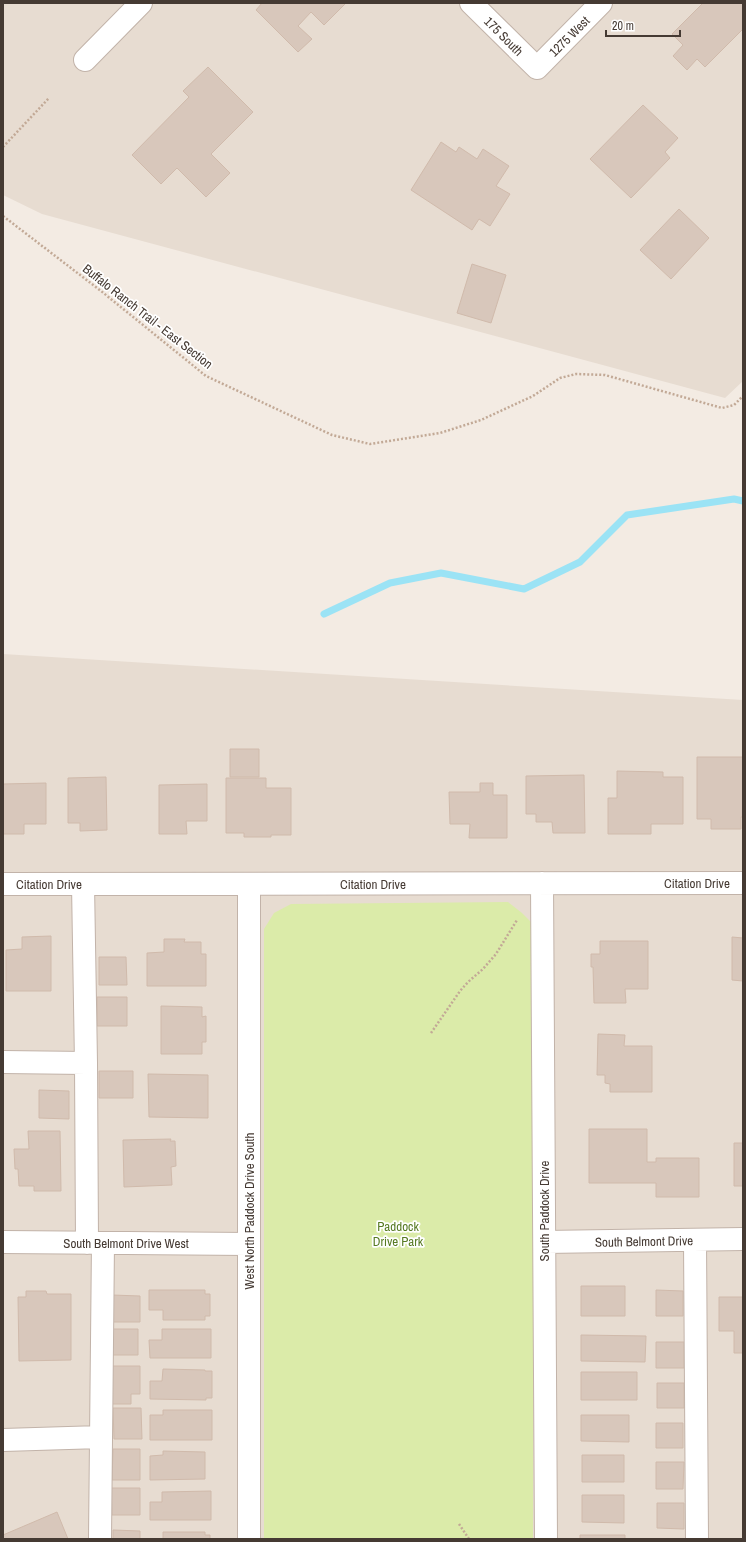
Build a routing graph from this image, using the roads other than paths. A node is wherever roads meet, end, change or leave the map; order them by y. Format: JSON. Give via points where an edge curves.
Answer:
{"nodes":[{"id":1,"x":141,"y":3,"type":"edge"},
{"id":2,"x":471,"y":3,"type":"edge"},
{"id":3,"x":602,"y":3,"type":"edge"},
{"id":4,"x":85,"y":60,"type":"dead end"},
{"id":5,"x":537,"y":68,"type":"joint"},
{"id":6,"x":542,"y":883,"type":"junction"},
{"id":7,"x":743,"y":883,"type":"edge"},
{"id":8,"x":3,"y":884,"type":"edge"},
{"id":9,"x":83,"y":884,"type":"junction"},
{"id":10,"x":249,"y":884,"type":"junction"},
{"id":11,"x":3,"y":1062,"type":"edge"},
{"id":12,"x":86,"y":1063,"type":"junction"},
{"id":13,"x":695,"y":1240,"type":"junction"},
{"id":14,"x":743,"y":1240,"type":"edge"},
{"id":15,"x":3,"y":1242,"type":"edge"},
{"id":16,"x":544,"y":1242,"type":"junction"},
{"id":17,"x":95,"y":1243,"type":"junction"},
{"id":18,"x":249,"y":1244,"type":"junction"},
{"id":19,"x":101,"y":1437,"type":"junction"},
{"id":20,"x":3,"y":1440,"type":"edge"},
{"id":21,"x":100,"y":1539,"type":"edge"},
{"id":22,"x":249,"y":1539,"type":"edge"},
{"id":23,"x":546,"y":1539,"type":"edge"},
{"id":24,"x":697,"y":1539,"type":"edge"}],
"edges":[{"from":1,"to":4,"type":"street"},
{"from":2,"to":5,"type":"street","name":"175 South"},
{"from":3,"to":5,"type":"street","name":"1275 West"},
{"from":6,"to":7,"type":"street","name":"Citation Drive"},
{"from":6,"to":10,"type":"street","name":"Citation Drive"},
{"from":6,"to":16,"type":"street","name":"South Paddock Drive"},
{"from":8,"to":9,"type":"street","name":"Citation Drive"},
{"from":9,"to":10,"type":"street","name":"Citation Drive"},
{"from":9,"to":12,"type":"street"},
{"from":10,"to":18,"type":"street","name":"West North Paddock Drive South"},
{"from":11,"to":12,"type":"street"},
{"from":12,"to":17,"type":"street"},
{"from":13,"to":14,"type":"street","name":"South Belmont Drive"},
{"from":13,"to":16,"type":"street","name":"South Belmont Drive"},
{"from":13,"to":24,"type":"street"},
{"from":15,"to":17,"type":"street","name":"South Belmont Drive West"},
{"from":16,"to":23,"type":"street","name":"South Paddock Drive"},
{"from":17,"to":18,"type":"street","name":"South Belmont Drive West"},
{"from":17,"to":19,"type":"street"},
{"from":18,"to":22,"type":"street","name":"West North Paddock Drive South"},
{"from":19,"to":20,"type":"street"},
{"from":19,"to":21,"type":"street"}]}
